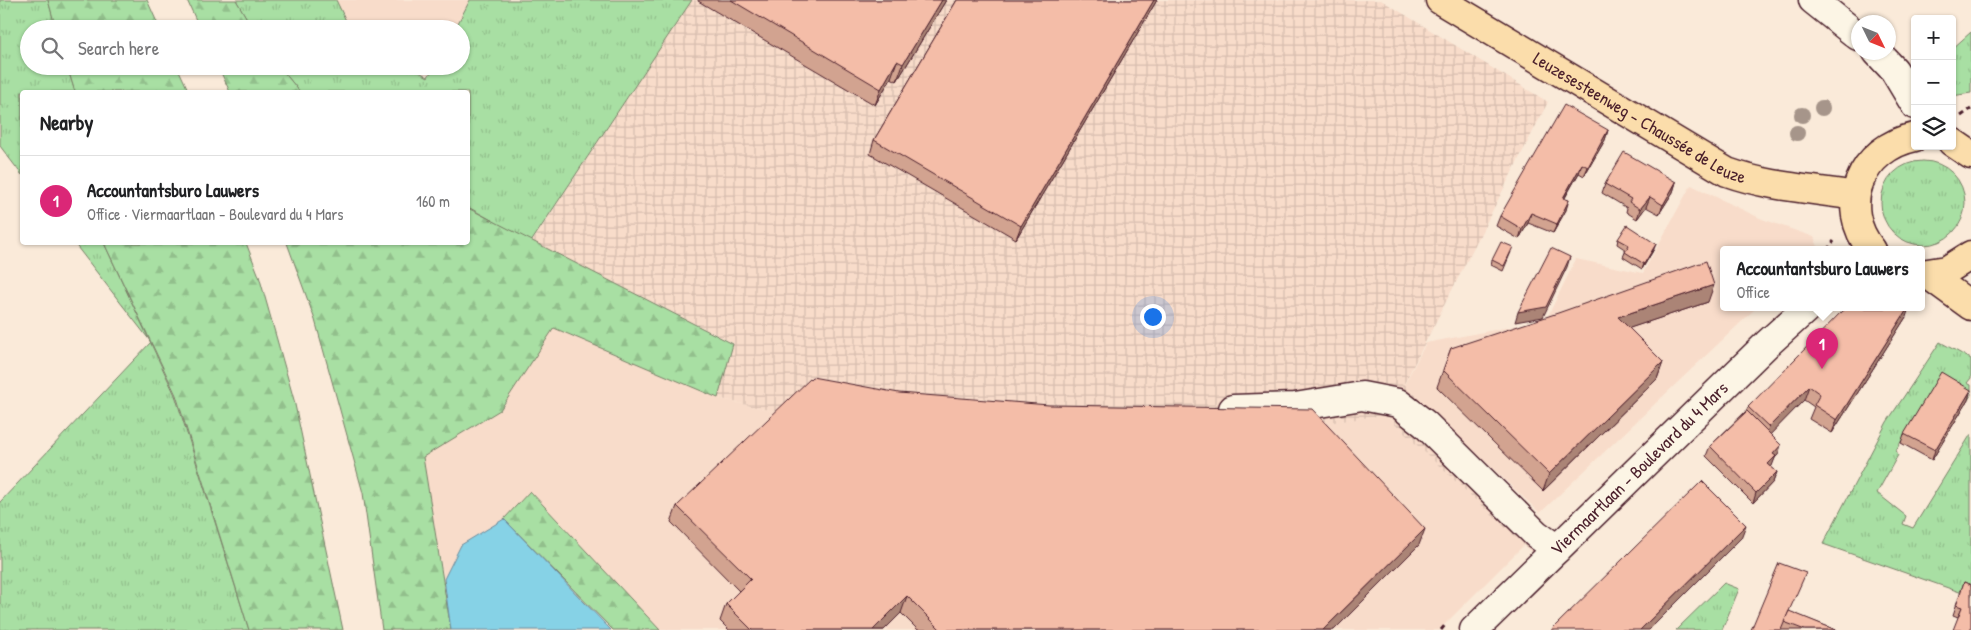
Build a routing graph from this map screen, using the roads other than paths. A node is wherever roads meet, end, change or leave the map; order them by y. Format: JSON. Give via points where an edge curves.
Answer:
{"nodes":[{"id":1,"x":1440,"y":0,"type":"edge"},
{"id":2,"x":1813,"y":0,"type":"edge"},
{"id":3,"x":1851,"y":30,"type":"edge"},
{"id":4,"x":1885,"y":60,"type":"edge"},
{"id":5,"x":1911,"y":98,"type":"edge"},
{"id":6,"x":1911,"y":138,"type":"edge"},
{"id":7,"x":1855,"y":196,"type":"junction"},
{"id":8,"x":1869,"y":246,"type":"edge"},
{"id":9,"x":1971,"y":255,"type":"edge"},
{"id":10,"x":1925,"y":274,"type":"edge"},
{"id":11,"x":1925,"y":275,"type":"edge"},
{"id":12,"x":1971,"y":306,"type":"edge"},
{"id":13,"x":1804,"y":311,"type":"edge"},
{"id":14,"x":1205,"y":410,"type":"edge"},
{"id":15,"x":1557,"y":549,"type":"junction"},
{"id":16,"x":1474,"y":630,"type":"edge"}],
"edges":[{"from":1,"to":7,"type":"main road","name":"Leuzesesteenweg - Chaussée de Leuze","via":[[1727,172],[1786,188]]},
{"from":2,"to":3,"type":"street"},
{"from":4,"to":5,"type":"street"},
{"from":6,"to":7,"type":"main road","via":[[1900,140],[1875,156],[1859,181]]},
{"from":7,"to":8,"type":"main road","via":[[1859,230]]},
{"from":9,"to":10,"type":"main road","via":[[1947,270]]},
{"from":11,"to":12,"type":"main road"},
{"from":13,"to":15,"type":"street","name":"Viermaartlaan - Boulevard du 4 Mars"},
{"from":14,"to":15,"type":"street","via":[[1295,407],[1362,396],[1398,403],[1425,424],[1536,534]]},
{"from":15,"to":16,"type":"street","name":"Viermaartlaan - Boulevard du 4 Mars"}]}
